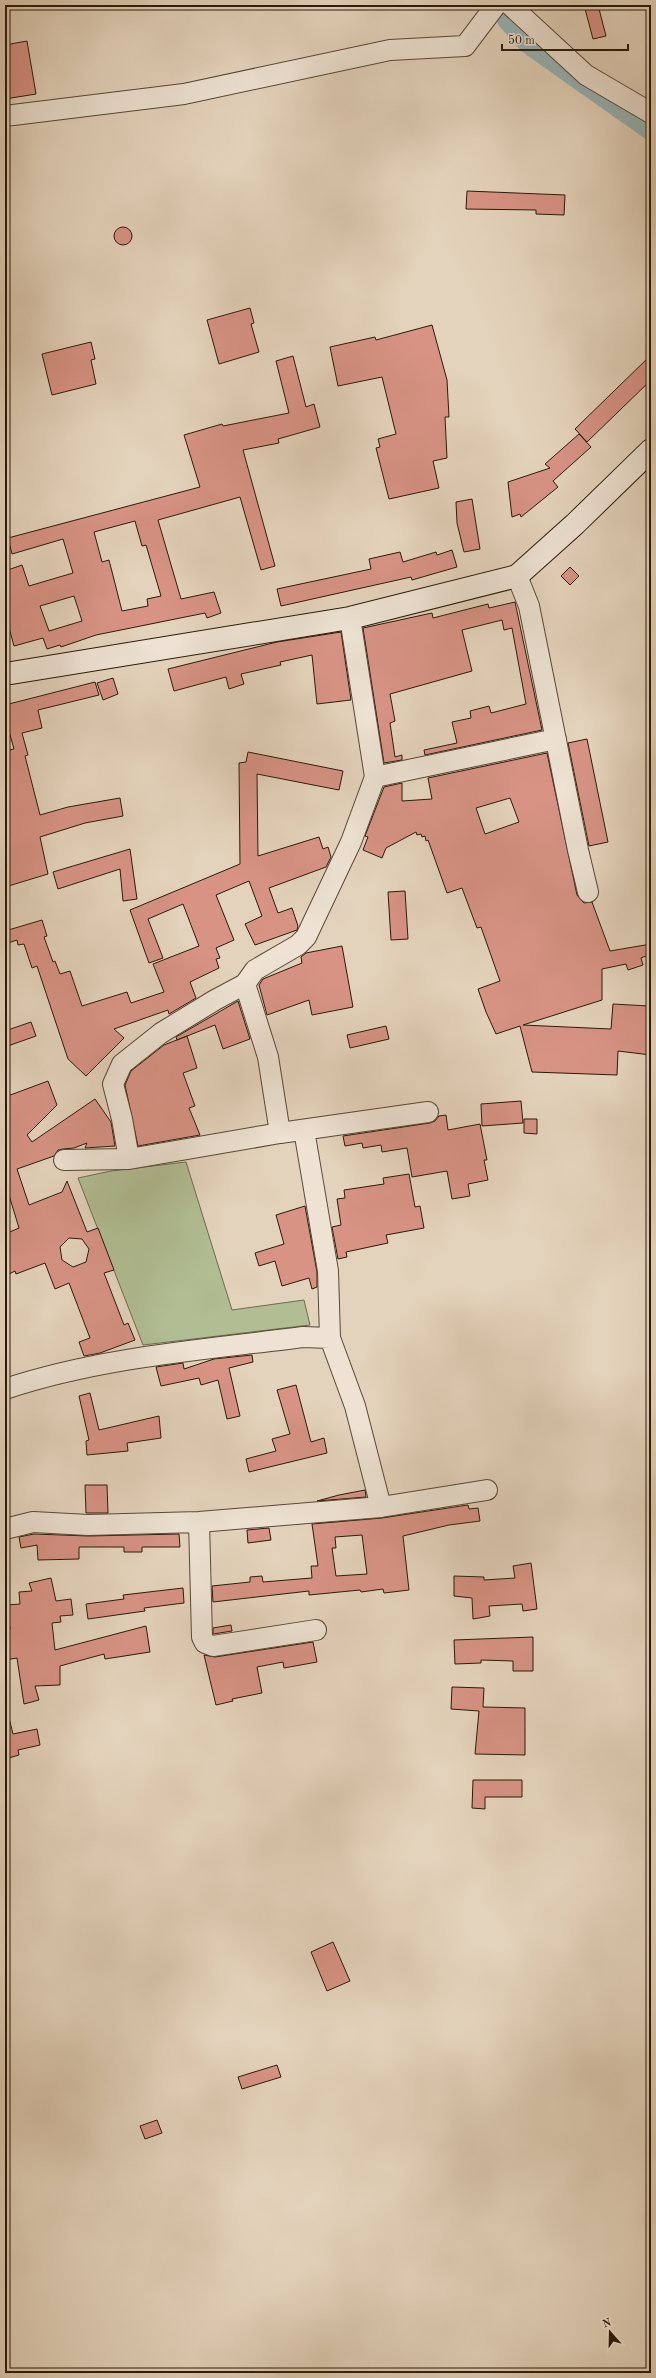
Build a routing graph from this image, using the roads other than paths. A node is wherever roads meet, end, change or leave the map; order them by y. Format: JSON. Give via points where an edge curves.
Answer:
{"nodes":[{"id":1,"x":496,"y":5,"type":"edge"},
{"id":2,"x":510,"y":5,"type":"edge"},
{"id":3,"x":651,"y":113,"type":"edge"},
{"id":4,"x":5,"y":116,"type":"edge"},
{"id":5,"x":651,"y":450,"type":"edge"},
{"id":6,"x":517,"y":576,"type":"junction"},
{"id":7,"x":350,"y":618,"type":"junction"},
{"id":8,"x":5,"y":674,"type":"edge"},
{"id":9,"x":556,"y":739,"type":"junction"},
{"id":10,"x":375,"y":777,"type":"junction"},
{"id":11,"x":588,"y":892,"type":"dead end"},
{"id":12,"x":245,"y":984,"type":"junction"},
{"id":13,"x":428,"y":1112,"type":"dead end"},
{"id":14,"x":304,"y":1130,"type":"junction"},
{"id":15,"x":280,"y":1133,"type":"junction"},
{"id":16,"x":129,"y":1159,"type":"junction"},
{"id":17,"x":64,"y":1160,"type":"dead end"},
{"id":18,"x":330,"y":1338,"type":"junction"},
{"id":19,"x":5,"y":1389,"type":"edge"},
{"id":20,"x":487,"y":1490,"type":"dead end"},
{"id":21,"x":381,"y":1507,"type":"junction"},
{"id":22,"x":199,"y":1522,"type":"junction"},
{"id":23,"x":5,"y":1529,"type":"edge"},
{"id":24,"x":316,"y":1630,"type":"dead end"}],
"edges":[{"from":1,"to":4,"type":"street","via":[[464,46],[390,50],[184,94]]},
{"from":2,"to":3,"type":"street","via":[[586,75]]},
{"from":5,"to":6,"type":"main road"},
{"from":6,"to":7,"type":"main road"},
{"from":6,"to":9,"type":"street","via":[[529,606]]},
{"from":7,"to":8,"type":"main road"},
{"from":7,"to":10,"type":"street"},
{"from":9,"to":10,"type":"street"},
{"from":9,"to":11,"type":"street"},
{"from":10,"to":12,"type":"street","via":[[351,842],[306,937],[298,945],[255,970]]},
{"from":12,"to":15,"type":"street","via":[[268,1057]]},
{"from":12,"to":16,"type":"street","via":[[161,1033],[122,1064],[113,1084]]},
{"from":13,"to":14,"type":"street"},
{"from":14,"to":15,"type":"street"},
{"from":14,"to":18,"type":"street","via":[[328,1271]]},
{"from":15,"to":16,"type":"street"},
{"from":16,"to":17,"type":"street"},
{"from":18,"to":19,"type":"street","via":[[303,1337],[124,1360],[46,1376]]},
{"from":18,"to":21,"type":"street","via":[[355,1406]]},
{"from":20,"to":21,"type":"street"},
{"from":21,"to":22,"type":"street"},
{"from":22,"to":23,"type":"street","via":[[88,1525],[33,1522]]},
{"from":22,"to":24,"type":"street","via":[[202,1637],[205,1643],[213,1646]]}]}
